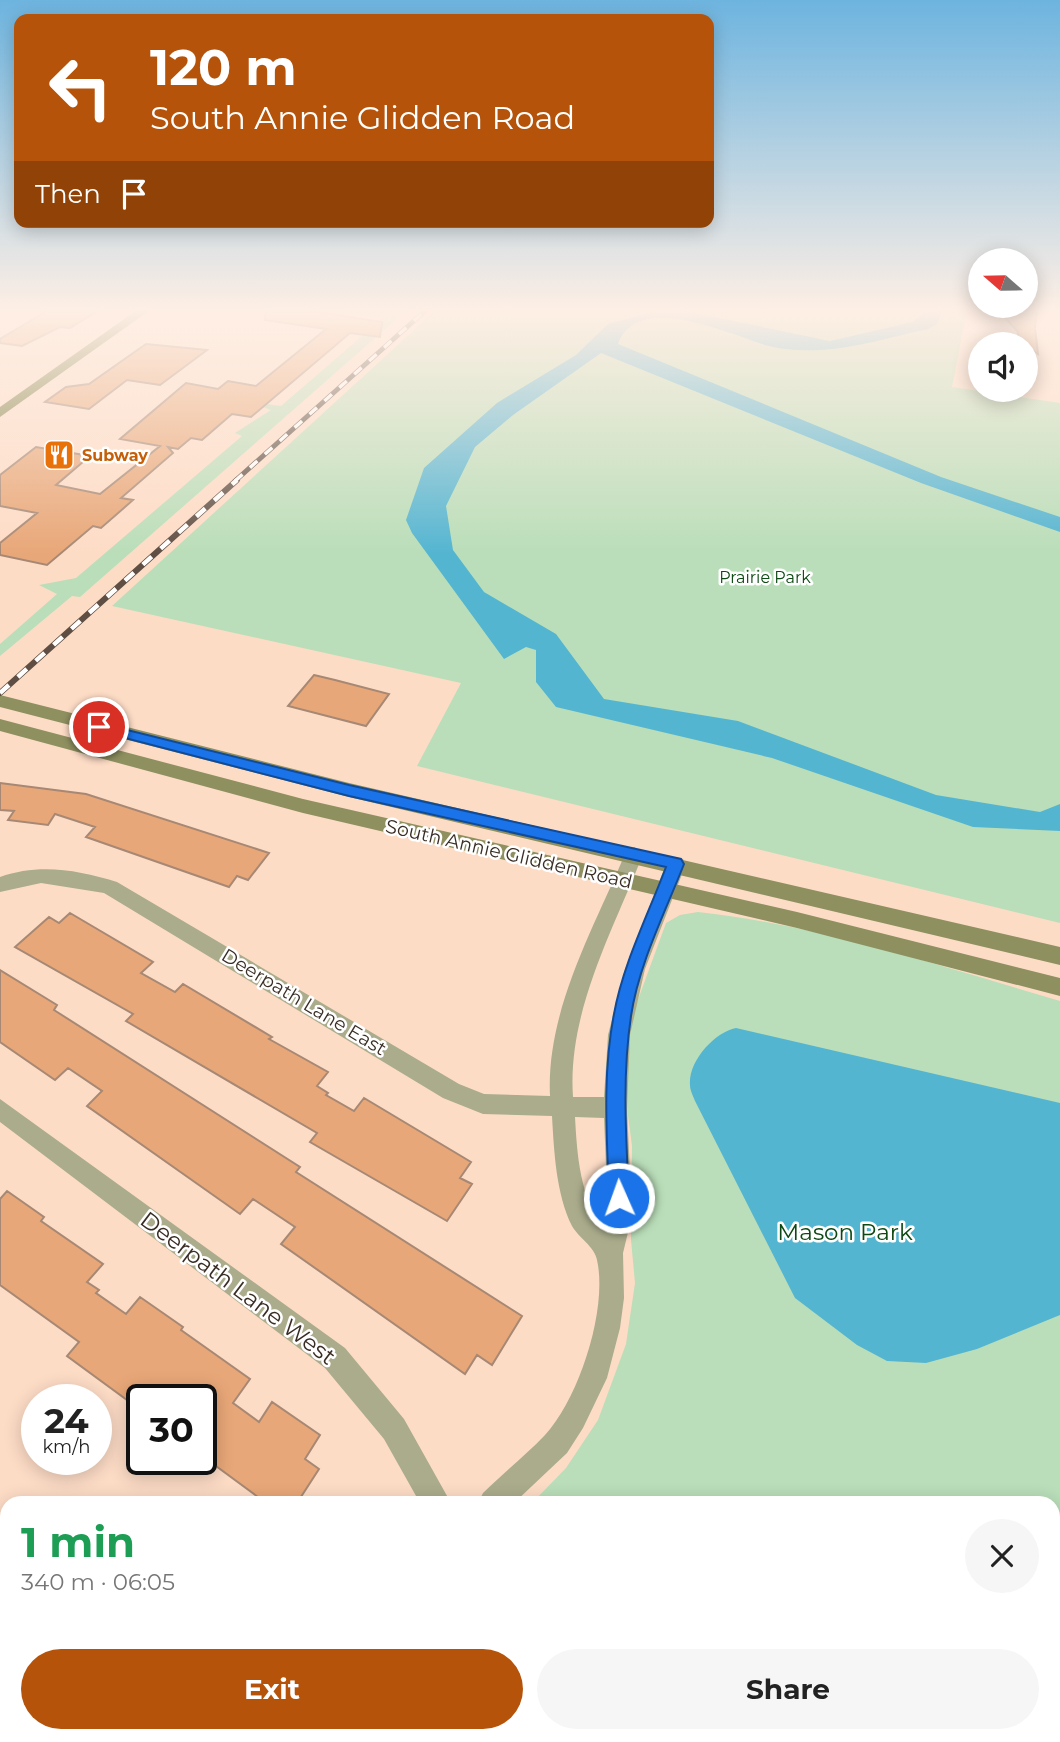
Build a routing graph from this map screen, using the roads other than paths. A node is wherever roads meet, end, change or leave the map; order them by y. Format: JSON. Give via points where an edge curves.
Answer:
{"nodes":[{"id":1,"x":30,"y":391,"type":"edge"},
{"id":2,"x":0,"y":413,"type":"edge"},
{"id":3,"x":0,"y":701,"type":"edge"},
{"id":4,"x":0,"y":724,"type":"edge"},
{"id":5,"x":634,"y":854,"type":"junction"},
{"id":6,"x":676,"y":864,"type":"junction"},
{"id":7,"x":623,"y":881,"type":"junction"},
{"id":8,"x":0,"y":885,"type":"edge"},
{"id":9,"x":664,"y":891,"type":"junction"},
{"id":10,"x":1060,"y":956,"type":"edge"},
{"id":11,"x":1060,"y":987,"type":"edge"},
{"id":12,"x":561,"y":1106,"type":"junction"},
{"id":13,"x":615,"y":1108,"type":"junction"},
{"id":14,"x":0,"y":1110,"type":"edge"},
{"id":15,"x":610,"y":1253,"type":"junction"},
{"id":16,"x":432,"y":1496,"type":"edge"},
{"id":17,"x":500,"y":1496,"type":"edge"}],
"edges":[{"from":1,"to":2,"type":"main road"},
{"from":3,"to":5,"type":"main road","name":"South Annie Glidden Road","via":[[349,790]]},
{"from":4,"to":7,"type":"main road","name":"South Annie Glidden Road","via":[[303,806]]},
{"from":5,"to":6,"type":"main road","name":"South Annie Glidden Road"},
{"from":5,"to":7,"type":"street"},
{"from":6,"to":9,"type":"street"},
{"from":6,"to":10,"type":"main road","name":"South Annie Glidden Road"},
{"from":7,"to":9,"type":"main road","name":"South Annie Glidden Road"},
{"from":7,"to":12,"type":"street","via":[[570,1013],[562,1048]]},
{"from":8,"to":12,"type":"street","name":"Deerpath Lane East","via":[[49,876],[110,887],[451,1091],[483,1104]]},
{"from":9,"to":11,"type":"main road","name":"South Annie Glidden Road"},
{"from":9,"to":13,"type":"street","via":[[626,997]]},
{"from":12,"to":13,"type":"street","name":"Deerpath Lane East"},
{"from":12,"to":15,"type":"street","via":[[571,1181],[582,1220]]},
{"from":13,"to":15,"type":"street","via":[[620,1216]]},
{"from":14,"to":16,"type":"street","name":"Deerpath Lane West","via":[[335,1358],[394,1429]]},
{"from":15,"to":17,"type":"street","via":[[607,1328],[588,1388],[557,1443]]}]}
